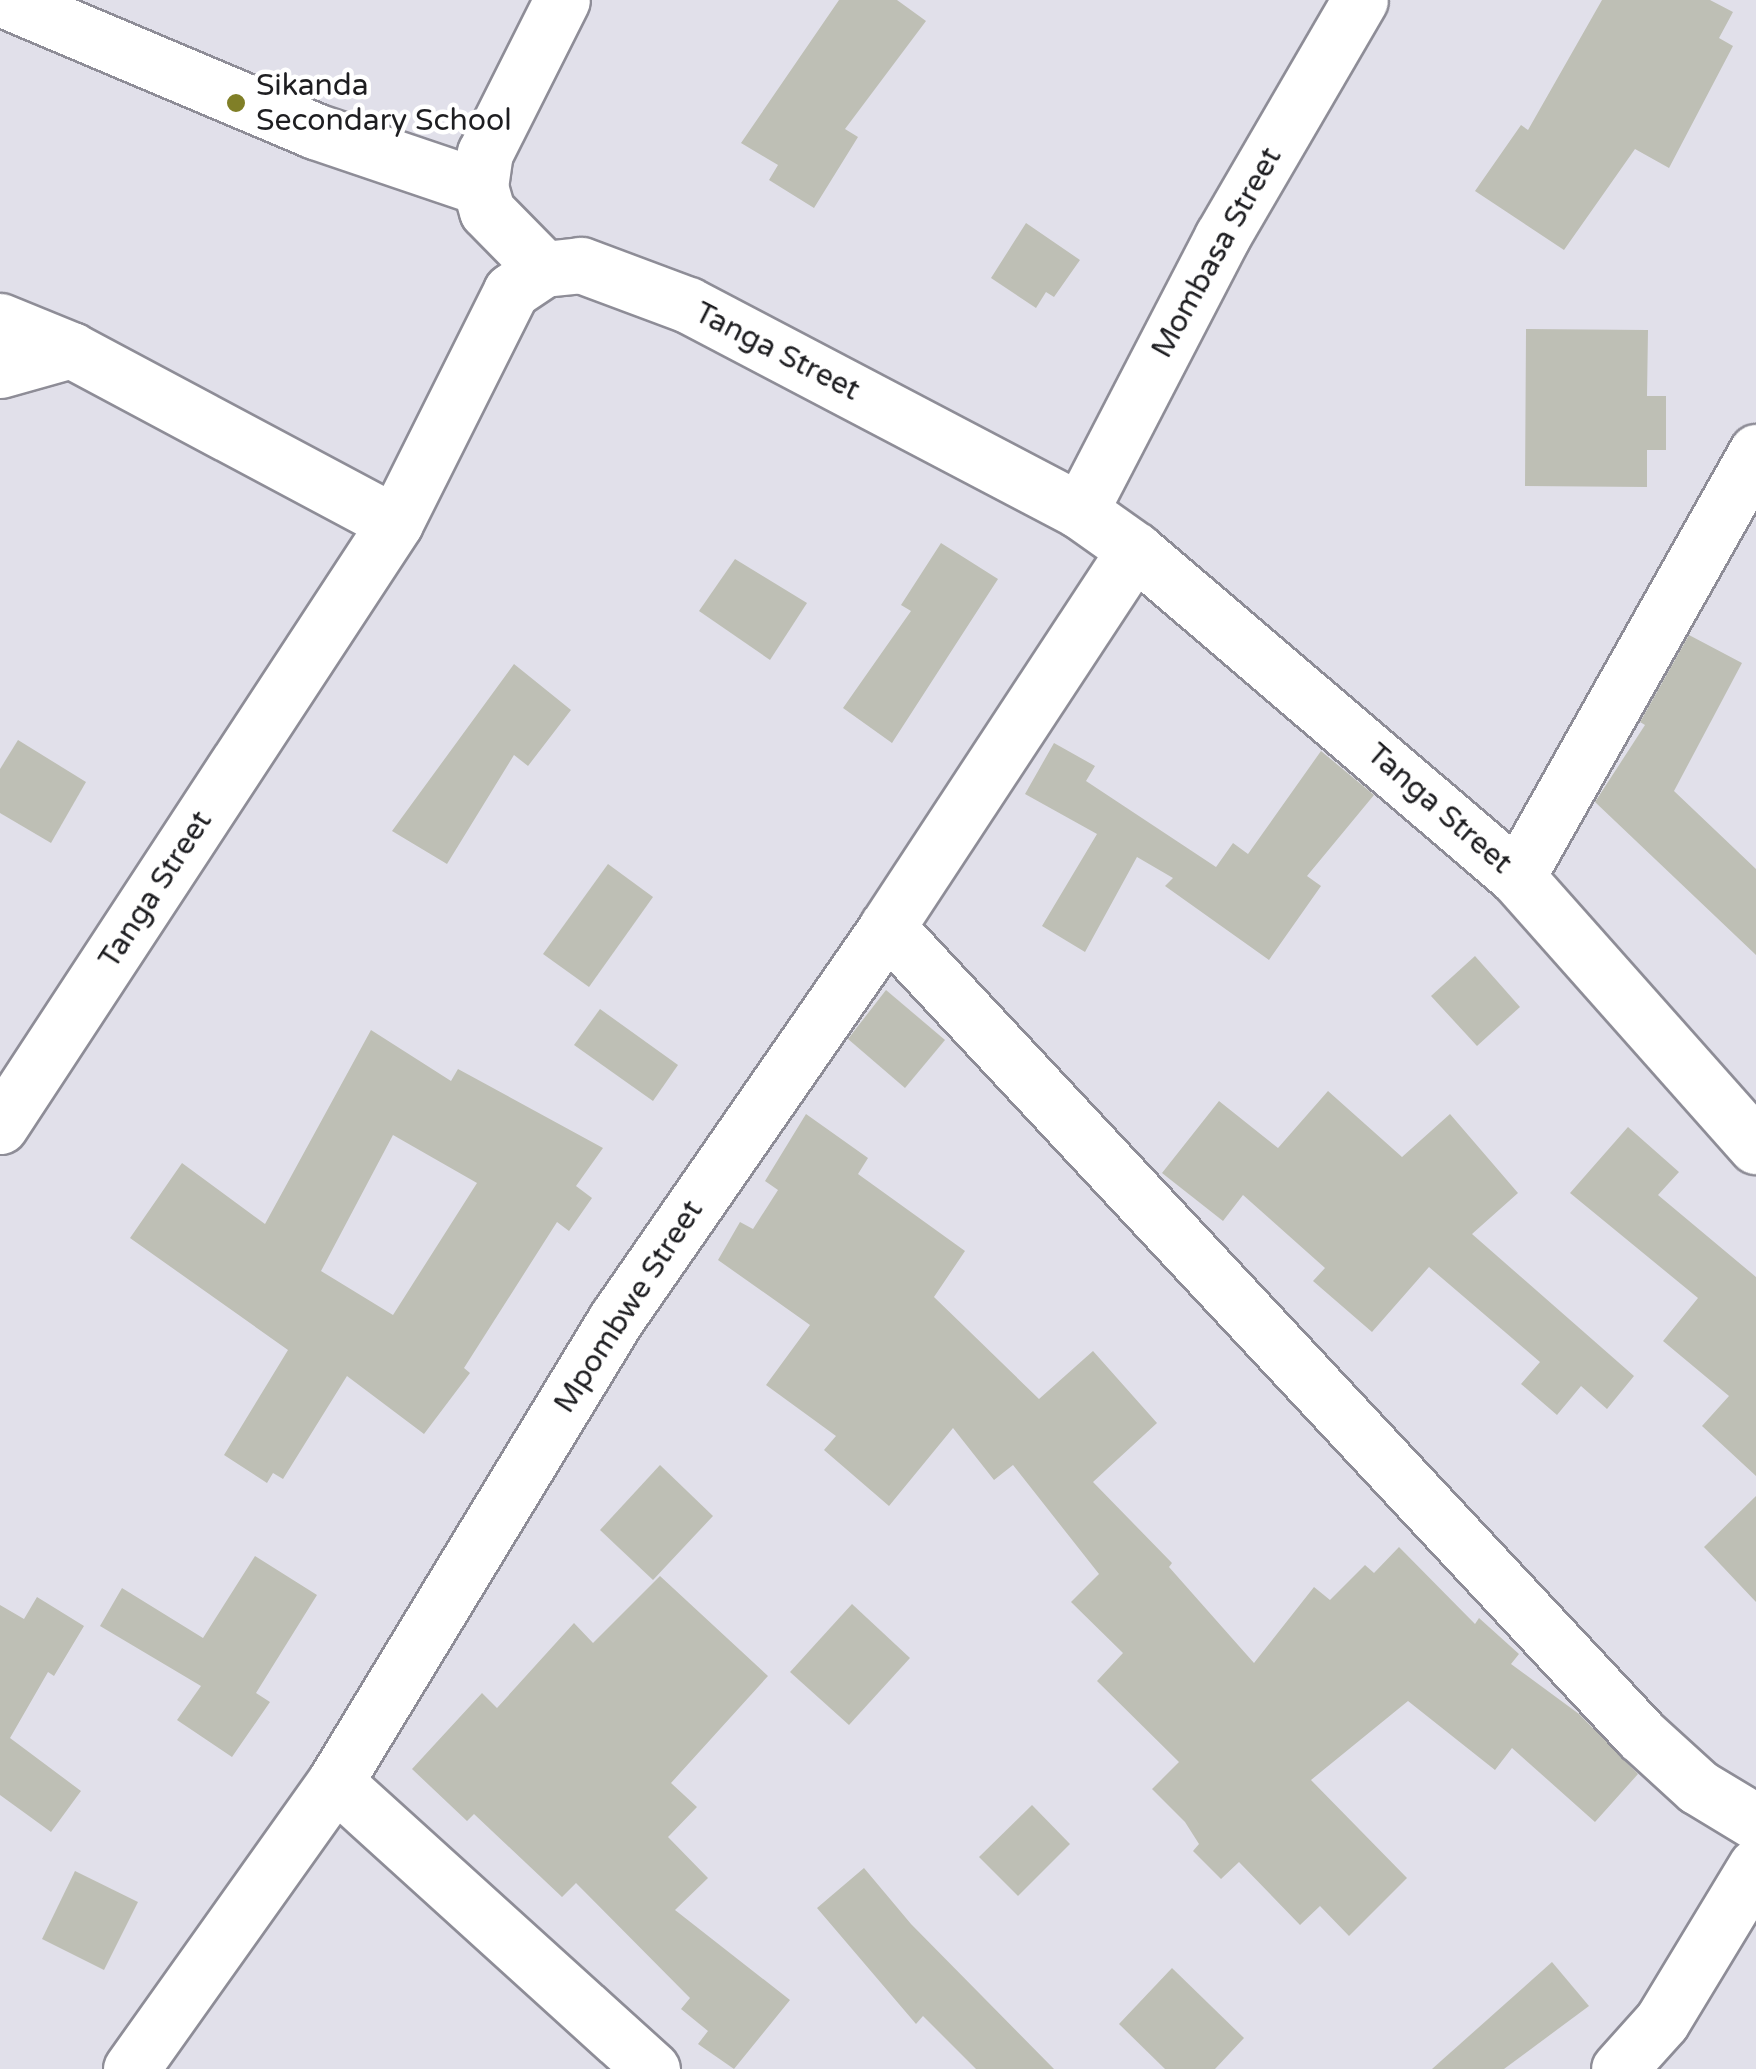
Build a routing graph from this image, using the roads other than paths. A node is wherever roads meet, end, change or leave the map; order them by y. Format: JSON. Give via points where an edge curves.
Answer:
{"nodes":[{"id":1,"x":6,"y":0,"type":"edge"},
{"id":2,"x":562,"y":0,"type":"edge"},
{"id":3,"x":1360,"y":0,"type":"edge"},
{"id":4,"x":480,"y":187,"type":"junction"},
{"id":5,"x":544,"y":268,"type":"junction"},
{"id":6,"x":0,"y":321,"type":"edge"},
{"id":7,"x":71,"y":350,"type":"junction"},
{"id":8,"x":0,"y":370,"type":"edge"},
{"id":9,"x":1756,"y":452,"type":"edge"},
{"id":10,"x":1080,"y":510,"type":"junction"},
{"id":11,"x":395,"y":523,"type":"junction"},
{"id":12,"x":1135,"y":550,"type":"junction"},
{"id":13,"x":1516,"y":877,"type":"junction"},
{"id":14,"x":887,"y":927,"type":"junction"},
{"id":15,"x":0,"y":1126,"type":"edge"},
{"id":16,"x":1756,"y":1146,"type":"edge"},
{"id":17,"x":335,"y":1782,"type":"junction"},
{"id":18,"x":1756,"y":1822,"type":"edge"},
{"id":19,"x":1756,"y":1866,"type":"edge"},
{"id":20,"x":131,"y":2069,"type":"edge"},
{"id":21,"x":652,"y":2069,"type":"edge"},
{"id":22,"x":1619,"y":2069,"type":"edge"}],
"edges":[{"from":1,"to":4,"type":"street","via":[[315,131]]},
{"from":2,"to":4,"type":"street","via":[[485,153]]},
{"from":3,"to":10,"type":"street","name":"Mombasa Street","via":[[1222,236]]},
{"from":4,"to":5,"type":"street","via":[[487,211]]},
{"from":5,"to":10,"type":"street","name":"Tanga Street","via":[[581,265],[688,305]]},
{"from":5,"to":11,"type":"street","name":"Tanga Street","via":[[511,291],[490,325]]},
{"from":6,"to":7,"type":"street"},
{"from":7,"to":8,"type":"street"},
{"from":7,"to":11,"type":"street"},
{"from":9,"to":13,"type":"street"},
{"from":10,"to":12,"type":"street","name":"Tanga Street"},
{"from":11,"to":15,"type":"street","name":"Tanga Street"},
{"from":12,"to":13,"type":"street","name":"Tanga Street"},
{"from":12,"to":14,"type":"street","name":"Mpombwe Street"},
{"from":13,"to":16,"type":"street","name":"Tanga Street"},
{"from":14,"to":17,"type":"street","name":"Mpombwe Street","via":[[616,1319]]},
{"from":14,"to":18,"type":"street","via":[[1641,1735],[1698,1787]]},
{"from":17,"to":20,"type":"street","name":"Mpombwe Street"},
{"from":17,"to":21,"type":"street"},
{"from":19,"to":22,"type":"street","via":[[1662,2022]]}]}
